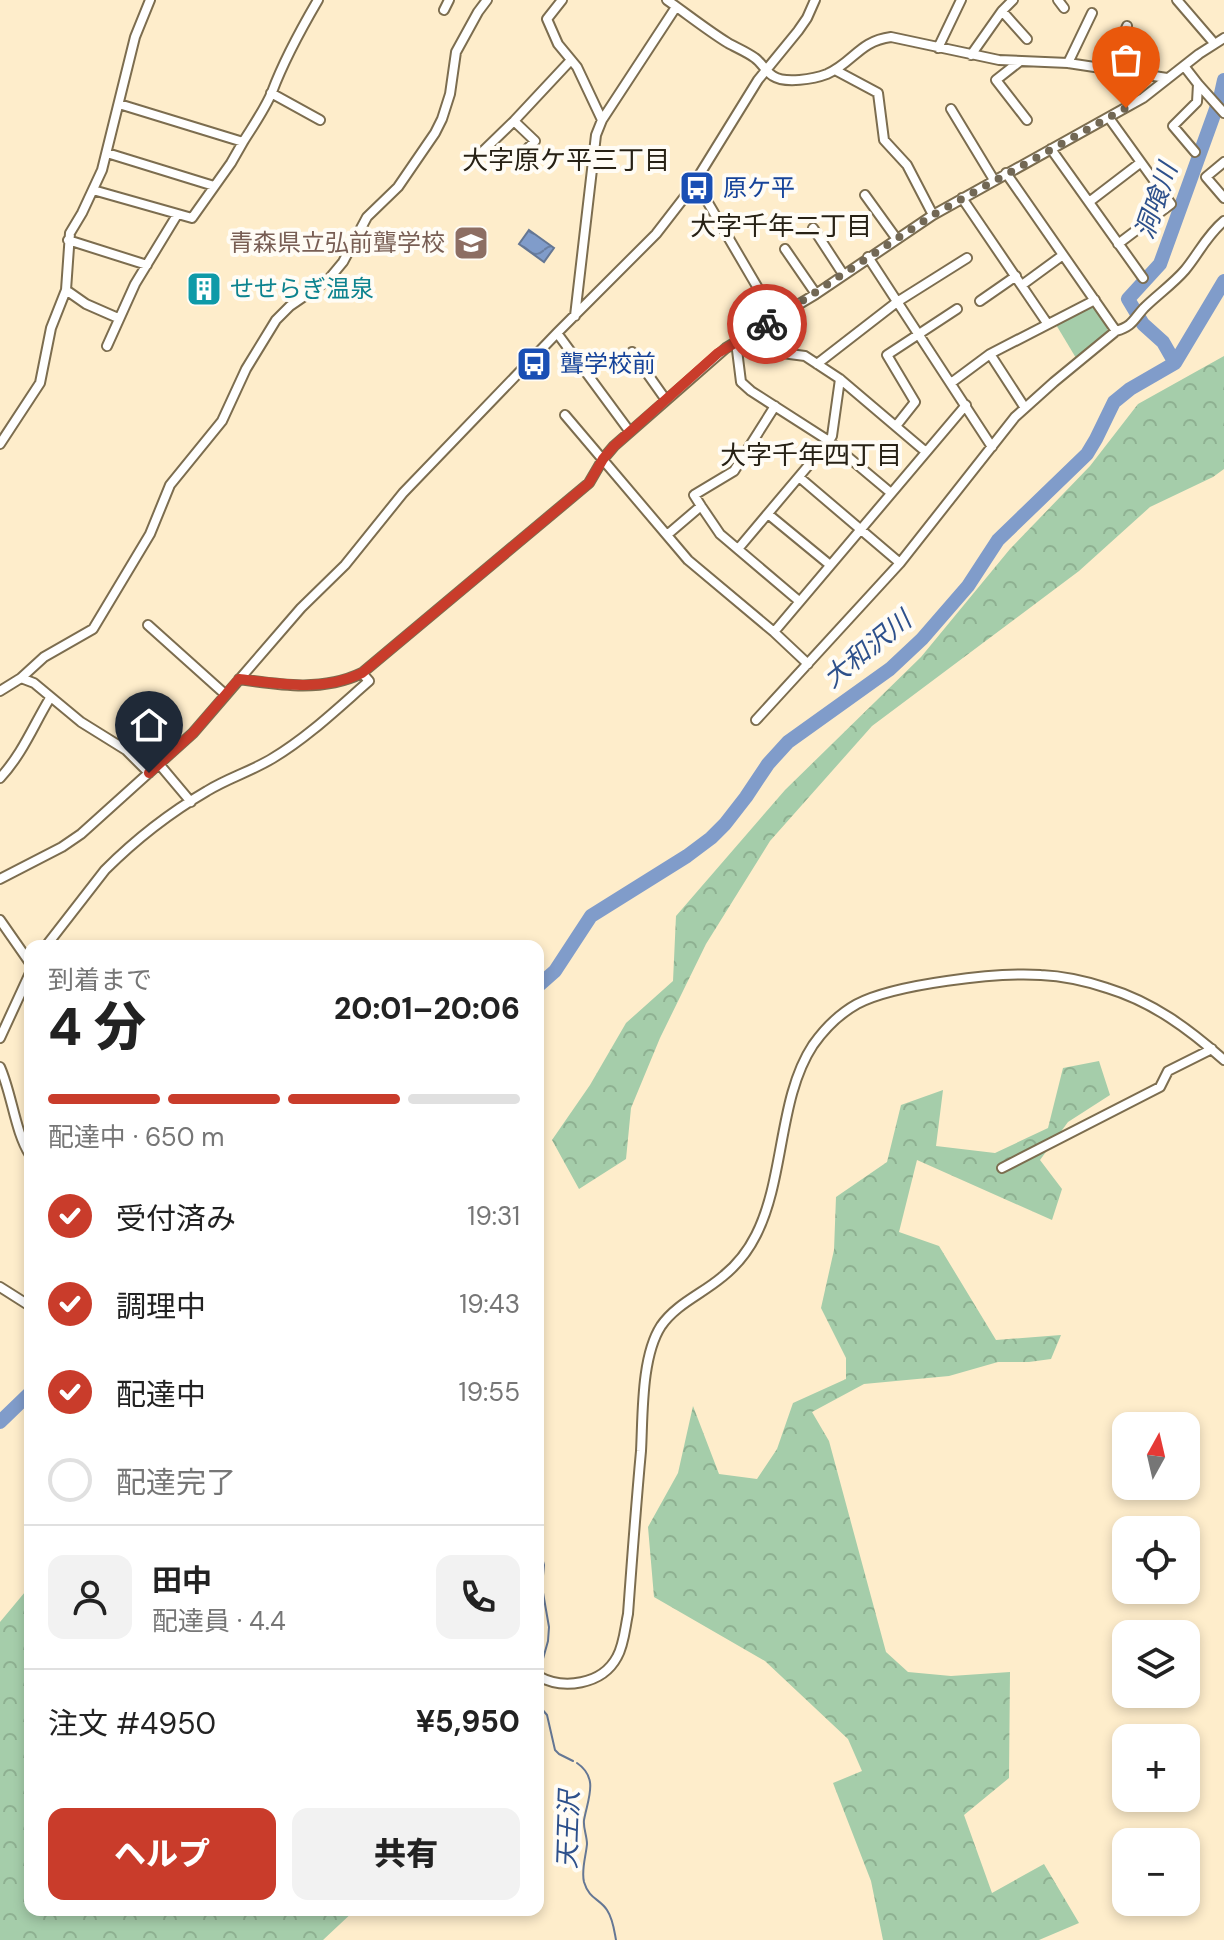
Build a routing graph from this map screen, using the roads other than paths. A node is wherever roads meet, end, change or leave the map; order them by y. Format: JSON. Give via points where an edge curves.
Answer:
{"nodes":[{"id":1,"x":150,"y":0,"type":"edge"},
{"id":2,"x":318,"y":0,"type":"edge"},
{"id":3,"x":449,"y":0,"type":"edge"},
{"id":4,"x":487,"y":0,"type":"edge"},
{"id":5,"x":562,"y":0,"type":"edge"},
{"id":6,"x":667,"y":0,"type":"edge"},
{"id":7,"x":815,"y":0,"type":"edge"},
{"id":8,"x":961,"y":0,"type":"edge"},
{"id":9,"x":1013,"y":0,"type":"edge"},
{"id":10,"x":1058,"y":0,"type":"edge"},
{"id":11,"x":1177,"y":0,"type":"edge"},
{"id":12,"x":676,"y":7,"type":"junction"},
{"id":13,"x":1064,"y":8,"type":"dead end"},
{"id":14,"x":444,"y":10,"type":"dead end"},
{"id":15,"x":1002,"y":11,"type":"junction"},
{"id":16,"x":1092,"y":13,"type":"dead end"},
{"id":17,"x":1127,"y":26,"type":"dead end"},
{"id":18,"x":1224,"y":38,"type":"edge"},
{"id":19,"x":1027,"y":39,"type":"dead end"},
{"id":20,"x":1214,"y":43,"type":"junction"},
{"id":21,"x":938,"y":48,"type":"junction"},
{"id":22,"x":971,"y":55,"type":"junction"},
{"id":23,"x":571,"y":60,"type":"junction"},
{"id":24,"x":1019,"y":62,"type":"junction"},
{"id":25,"x":1068,"y":63,"type":"junction"},
{"id":26,"x":1184,"y":66,"type":"junction"},
{"id":27,"x":1109,"y":69,"type":"junction"},
{"id":28,"x":767,"y":70,"type":"junction"},
{"id":29,"x":835,"y":70,"type":"junction"},
{"id":30,"x":1167,"y":78,"type":"junction"},
{"id":31,"x":1198,"y":84,"type":"junction"},
{"id":32,"x":271,"y":93,"type":"junction"},
{"id":33,"x":119,"y":104,"type":"junction"},
{"id":34,"x":951,"y":109,"type":"dead end"},
{"id":35,"x":1224,"y":113,"type":"edge"},
{"id":36,"x":1109,"y":118,"type":"junction"},
{"id":37,"x":320,"y":120,"type":"dead end"},
{"id":38,"x":602,"y":120,"type":"junction"},
{"id":39,"x":1027,"y":120,"type":"dead end"},
{"id":40,"x":514,"y":121,"type":"junction"},
{"id":41,"x":243,"y":142,"type":"junction"},
{"id":42,"x":1051,"y":149,"type":"junction"},
{"id":43,"x":482,"y":152,"type":"dead end"},
{"id":44,"x":1195,"y":152,"type":"dead end"},
{"id":45,"x":107,"y":153,"type":"junction"},
{"id":46,"x":520,"y":156,"type":"dead end"},
{"id":47,"x":1224,"y":162,"type":"edge"},
{"id":48,"x":1140,"y":163,"type":"junction"},
{"id":49,"x":1006,"y":173,"type":"junction"},
{"id":50,"x":994,"y":180,"type":"junction"},
{"id":51,"x":214,"y":186,"type":"junction"},
{"id":52,"x":93,"y":190,"type":"junction"},
{"id":53,"x":690,"y":190,"type":"junction"},
{"id":54,"x":865,"y":195,"type":"dead end"},
{"id":55,"x":962,"y":198,"type":"junction"},
{"id":56,"x":1224,"y":198,"type":"edge"},
{"id":57,"x":1089,"y":202,"type":"junction"},
{"id":58,"x":177,"y":215,"type":"junction"},
{"id":59,"x":933,"y":215,"type":"junction"},
{"id":60,"x":1224,"y":221,"type":"edge"},
{"id":61,"x":813,"y":228,"type":"dead end"},
{"id":62,"x":896,"y":238,"type":"junction"},
{"id":63,"x":68,"y":240,"type":"junction"},
{"id":64,"x":1118,"y":244,"type":"junction"},
{"id":65,"x":785,"y":249,"type":"dead end"},
{"id":66,"x":1063,"y":255,"type":"junction"},
{"id":67,"x":868,"y":257,"type":"junction"},
{"id":68,"x":967,"y":258,"type":"dead end"},
{"id":69,"x":147,"y":265,"type":"junction"},
{"id":70,"x":843,"y":274,"type":"junction"},
{"id":71,"x":1143,"y":278,"type":"dead end"},
{"id":72,"x":1019,"y":280,"type":"junction"},
{"id":73,"x":66,"y":290,"type":"junction"},
{"id":74,"x":816,"y":294,"type":"junction"},
{"id":75,"x":1095,"y":300,"type":"junction"},
{"id":76,"x":980,"y":301,"type":"dead end"},
{"id":77,"x":897,"y":302,"type":"junction"},
{"id":78,"x":957,"y":309,"type":"dead end"},
{"id":79,"x":575,"y":316,"type":"junction"},
{"id":80,"x":118,"y":318,"type":"junction"},
{"id":81,"x":776,"y":319,"type":"junction"},
{"id":82,"x":1047,"y":323,"type":"junction"},
{"id":83,"x":767,"y":324,"type":"junction"},
{"id":84,"x":1116,"y":331,"type":"junction"},
{"id":85,"x":557,"y":333,"type":"junction"},
{"id":86,"x":919,"y":334,"type":"junction"},
{"id":87,"x":736,"y":342,"type":"junction"},
{"id":88,"x":107,"y":346,"type":"dead end"},
{"id":89,"x":632,"y":352,"type":"dead end"},
{"id":90,"x":990,"y":354,"type":"junction"},
{"id":91,"x":817,"y":364,"type":"junction"},
{"id":92,"x":840,"y":379,"type":"junction"},
{"id":93,"x":951,"y":383,"type":"junction"},
{"id":94,"x":666,"y":400,"type":"junction"},
{"id":95,"x":966,"y":405,"type":"junction"},
{"id":96,"x":775,"y":406,"type":"junction"},
{"id":97,"x":1025,"y":408,"type":"junction"},
{"id":98,"x":565,"y":415,"type":"dead end"},
{"id":99,"x":896,"y":426,"type":"junction"},
{"id":100,"x":630,"y":432,"type":"junction"},
{"id":101,"x":829,"y":441,"type":"junction"},
{"id":102,"x":0,"y":444,"type":"edge"},
{"id":103,"x":992,"y":447,"type":"junction"},
{"id":104,"x":926,"y":452,"type":"junction"},
{"id":105,"x":603,"y":459,"type":"junction"},
{"id":106,"x":799,"y":477,"type":"junction"},
{"id":107,"x":891,"y":493,"type":"junction"},
{"id":108,"x":701,"y":506,"type":"junction"},
{"id":109,"x":768,"y":514,"type":"junction"},
{"id":110,"x":860,"y":529,"type":"junction"},
{"id":111,"x":667,"y":535,"type":"junction"},
{"id":112,"x":738,"y":549,"type":"junction"},
{"id":113,"x":900,"y":563,"type":"junction"},
{"id":114,"x":830,"y":565,"type":"junction"},
{"id":115,"x":799,"y":601,"type":"junction"},
{"id":116,"x":148,"y":625,"type":"dead end"},
{"id":117,"x":774,"y":632,"type":"junction"},
{"id":118,"x":808,"y":664,"type":"junction"},
{"id":119,"x":362,"y":673,"type":"junction"},
{"id":120,"x":21,"y":678,"type":"junction"},
{"id":121,"x":239,"y":679,"type":"junction"},
{"id":122,"x":1,"y":689,"type":"edge"},
{"id":123,"x":226,"y":695,"type":"junction"},
{"id":124,"x":50,"y":698,"type":"junction"},
{"id":125,"x":756,"y":720,"type":"dead end"},
{"id":126,"x":159,"y":764,"type":"junction"},
{"id":127,"x":149,"y":773,"type":"junction"},
{"id":128,"x":0,"y":778,"type":"edge"},
{"id":129,"x":191,"y":802,"type":"junction"},
{"id":130,"x":0,"y":879,"type":"edge"},
{"id":131,"x":0,"y":920,"type":"edge"},
{"id":132,"x":51,"y":940,"type":"edge"},
{"id":133,"x":24,"y":954,"type":"edge"},
{"id":134,"x":24,"y":986,"type":"edge"},
{"id":135,"x":0,"y":1038,"type":"edge"},
{"id":136,"x":1212,"y":1049,"type":"junction"},
{"id":137,"x":1224,"y":1060,"type":"edge"},
{"id":138,"x":0,"y":1067,"type":"edge"},
{"id":139,"x":24,"y":1144,"type":"edge"},
{"id":140,"x":1002,"y":1168,"type":"dead end"},
{"id":141,"x":0,"y":1287,"type":"edge"},
{"id":142,"x":24,"y":1302,"type":"edge"},
{"id":143,"x":544,"y":1679,"type":"edge"}],
"edges":[{"from":1,"to":33,"type":"street"},
{"from":2,"to":32,"type":"street"},
{"from":3,"to":14,"type":"street"},
{"from":4,"to":120,"type":"street","via":[[456,52],[442,119],[398,187],[367,217],[328,280],[276,320],[222,421],[170,485],[150,534],[93,629],[44,657]]},
{"from":5,"to":23,"type":"street","via":[[547,19]]},
{"from":6,"to":12,"type":"street"},
{"from":7,"to":28,"type":"street"},
{"from":8,"to":21,"type":"street"},
{"from":9,"to":15,"type":"street"},
{"from":10,"to":13,"type":"street"},
{"from":11,"to":20,"type":"street"},
{"from":12,"to":28,"type":"street"},
{"from":12,"to":38,"type":"street"},
{"from":15,"to":19,"type":"street"},
{"from":15,"to":22,"type":"street"},
{"from":16,"to":25,"type":"street"},
{"from":17,"to":27,"type":"street"},
{"from":18,"to":20,"type":"street"},
{"from":20,"to":26,"type":"street"},
{"from":21,"to":22,"type":"street"},
{"from":21,"to":29,"type":"street","via":[[882,38]]},
{"from":22,"to":24,"type":"street"},
{"from":23,"to":38,"type":"street"},
{"from":23,"to":40,"type":"street"},
{"from":24,"to":25,"type":"street"},
{"from":24,"to":39,"type":"street","via":[[996,80]]},
{"from":25,"to":27,"type":"street"},
{"from":26,"to":30,"type":"street"},
{"from":26,"to":31,"type":"street"},
{"from":27,"to":30,"type":"street"},
{"from":28,"to":29,"type":"street","via":[[773,77],[797,80]]},
{"from":28,"to":53,"type":"street"},
{"from":29,"to":59,"type":"street","via":[[878,93],[884,140],[907,165]]},
{"from":30,"to":36,"type":"street"},
{"from":31,"to":35,"type":"street"},
{"from":31,"to":44,"type":"street","via":[[1197,102],[1173,126]]},
{"from":32,"to":37,"type":"street"},
{"from":32,"to":41,"type":"street"},
{"from":33,"to":41,"type":"street"},
{"from":33,"to":45,"type":"street"},
{"from":34,"to":50,"type":"street"},
{"from":36,"to":42,"type":"street"},
{"from":36,"to":48,"type":"street"},
{"from":38,"to":79,"type":"street","via":[[591,165]]},
{"from":40,"to":43,"type":"street"},
{"from":40,"to":46,"type":"street","via":[[535,141]]},
{"from":41,"to":51,"type":"street"},
{"from":42,"to":49,"type":"street"},
{"from":42,"to":57,"type":"street"},
{"from":45,"to":51,"type":"street"},
{"from":45,"to":52,"type":"street"},
{"from":47,"to":56,"type":"street","via":[[1206,177]]},
{"from":48,"to":57,"type":"street"},
{"from":48,"to":64,"type":"street","via":[[1171,204]]},
{"from":49,"to":50,"type":"street"},
{"from":49,"to":66,"type":"street"},
{"from":50,"to":55,"type":"street"},
{"from":51,"to":58,"type":"street","via":[[192,218]]},
{"from":52,"to":58,"type":"street"},
{"from":52,"to":63,"type":"street"},
{"from":53,"to":79,"type":"street","via":[[656,234]]},
{"from":53,"to":81,"type":"street","via":[[707,201]]},
{"from":54,"to":62,"type":"street"},
{"from":55,"to":59,"type":"street"},
{"from":55,"to":72,"type":"street"},
{"from":57,"to":64,"type":"street"},
{"from":58,"to":69,"type":"street"},
{"from":59,"to":62,"type":"street"},
{"from":60,"to":84,"type":"street","via":[[1182,273],[1128,327]]},
{"from":61,"to":70,"type":"street"},
{"from":62,"to":67,"type":"street"},
{"from":63,"to":69,"type":"street"},
{"from":63,"to":73,"type":"street"},
{"from":64,"to":71,"type":"street"},
{"from":65,"to":74,"type":"street"},
{"from":66,"to":72,"type":"street"},
{"from":66,"to":75,"type":"street"},
{"from":67,"to":70,"type":"street"},
{"from":67,"to":77,"type":"street"},
{"from":68,"to":77,"type":"street"},
{"from":69,"to":80,"type":"street"},
{"from":70,"to":74,"type":"street"},
{"from":72,"to":76,"type":"street"},
{"from":72,"to":82,"type":"street"},
{"from":73,"to":80,"type":"street"},
{"from":73,"to":102,"type":"street","via":[[51,328],[40,383]]},
{"from":74,"to":81,"type":"street"},
{"from":75,"to":82,"type":"street"},
{"from":75,"to":84,"type":"street"},
{"from":77,"to":86,"type":"street"},
{"from":77,"to":91,"type":"street"},
{"from":78,"to":86,"type":"street"},
{"from":79,"to":85,"type":"street"},
{"from":80,"to":88,"type":"street"},
{"from":81,"to":83,"type":"street"},
{"from":82,"to":90,"type":"street"},
{"from":83,"to":87,"type":"street"},
{"from":83,"to":91,"type":"street","via":[[782,353],[805,356]]},
{"from":84,"to":97,"type":"street"},
{"from":85,"to":100,"type":"street"},
{"from":85,"to":121,"type":"street","via":[[403,493],[345,565]]},
{"from":86,"to":93,"type":"street"},
{"from":86,"to":99,"type":"street","via":[[887,355],[915,402]]},
{"from":87,"to":94,"type":"street"},
{"from":87,"to":96,"type":"street","via":[[741,382]]},
{"from":89,"to":94,"type":"street"},
{"from":90,"to":93,"type":"street"},
{"from":90,"to":97,"type":"street"},
{"from":91,"to":92,"type":"street"},
{"from":92,"to":99,"type":"street"},
{"from":92,"to":101,"type":"street"},
{"from":93,"to":95,"type":"street"},
{"from":94,"to":100,"type":"street"},
{"from":95,"to":103,"type":"street"},
{"from":95,"to":104,"type":"street"},
{"from":96,"to":101,"type":"street"},
{"from":96,"to":108,"type":"street","via":[[734,471],[694,495]]},
{"from":97,"to":103,"type":"street"},
{"from":98,"to":105,"type":"street"},
{"from":99,"to":104,"type":"street"},
{"from":100,"to":105,"type":"street"},
{"from":101,"to":106,"type":"street"},
{"from":101,"to":107,"type":"street"},
{"from":103,"to":113,"type":"street"},
{"from":104,"to":107,"type":"street"},
{"from":105,"to":111,"type":"street"},
{"from":105,"to":119,"type":"street","via":[[589,483]]},
{"from":106,"to":109,"type":"street"},
{"from":106,"to":110,"type":"street"},
{"from":107,"to":110,"type":"street"},
{"from":108,"to":111,"type":"street"},
{"from":108,"to":112,"type":"street"},
{"from":109,"to":112,"type":"street"},
{"from":109,"to":114,"type":"street"},
{"from":110,"to":113,"type":"street"},
{"from":110,"to":114,"type":"street"},
{"from":111,"to":117,"type":"street","via":[[688,560]]},
{"from":112,"to":115,"type":"street"},
{"from":113,"to":118,"type":"street"},
{"from":114,"to":115,"type":"street"},
{"from":115,"to":117,"type":"street"},
{"from":116,"to":123,"type":"street"},
{"from":117,"to":118,"type":"street"},
{"from":118,"to":125,"type":"street"},
{"from":119,"to":121,"type":"street","via":[[305,686]]},
{"from":119,"to":129,"type":"street","via":[[369,681],[295,744]]},
{"from":120,"to":122,"type":"street"},
{"from":120,"to":124,"type":"street"},
{"from":121,"to":123,"type":"street"},
{"from":123,"to":126,"type":"street"},
{"from":124,"to":127,"type":"street","via":[[126,750]]},
{"from":124,"to":128,"type":"street","via":[[24,748]]},
{"from":126,"to":127,"type":"street"},
{"from":126,"to":129,"type":"street"},
{"from":127,"to":130,"type":"street","via":[[81,834]]},
{"from":129,"to":132,"type":"street","via":[[105,870]]},
{"from":131,"to":133,"type":"street"},
{"from":134,"to":135,"type":"street"},
{"from":136,"to":137,"type":"street"},
{"from":136,"to":140,"type":"street","via":[[1168,1071],[1160,1087]]},
{"from":136,"to":143,"type":"street","via":[[1176,1020],[1128,995],[1041,975],[991,976],[898,990],[857,1004],[828,1026],[800,1073],[756,1237],[722,1278],[676,1311],[653,1345],[628,1614],[617,1657],[608,1670],[580,1683]]},
{"from":138,"to":139,"type":"street"},
{"from":141,"to":142,"type":"street"}]}
